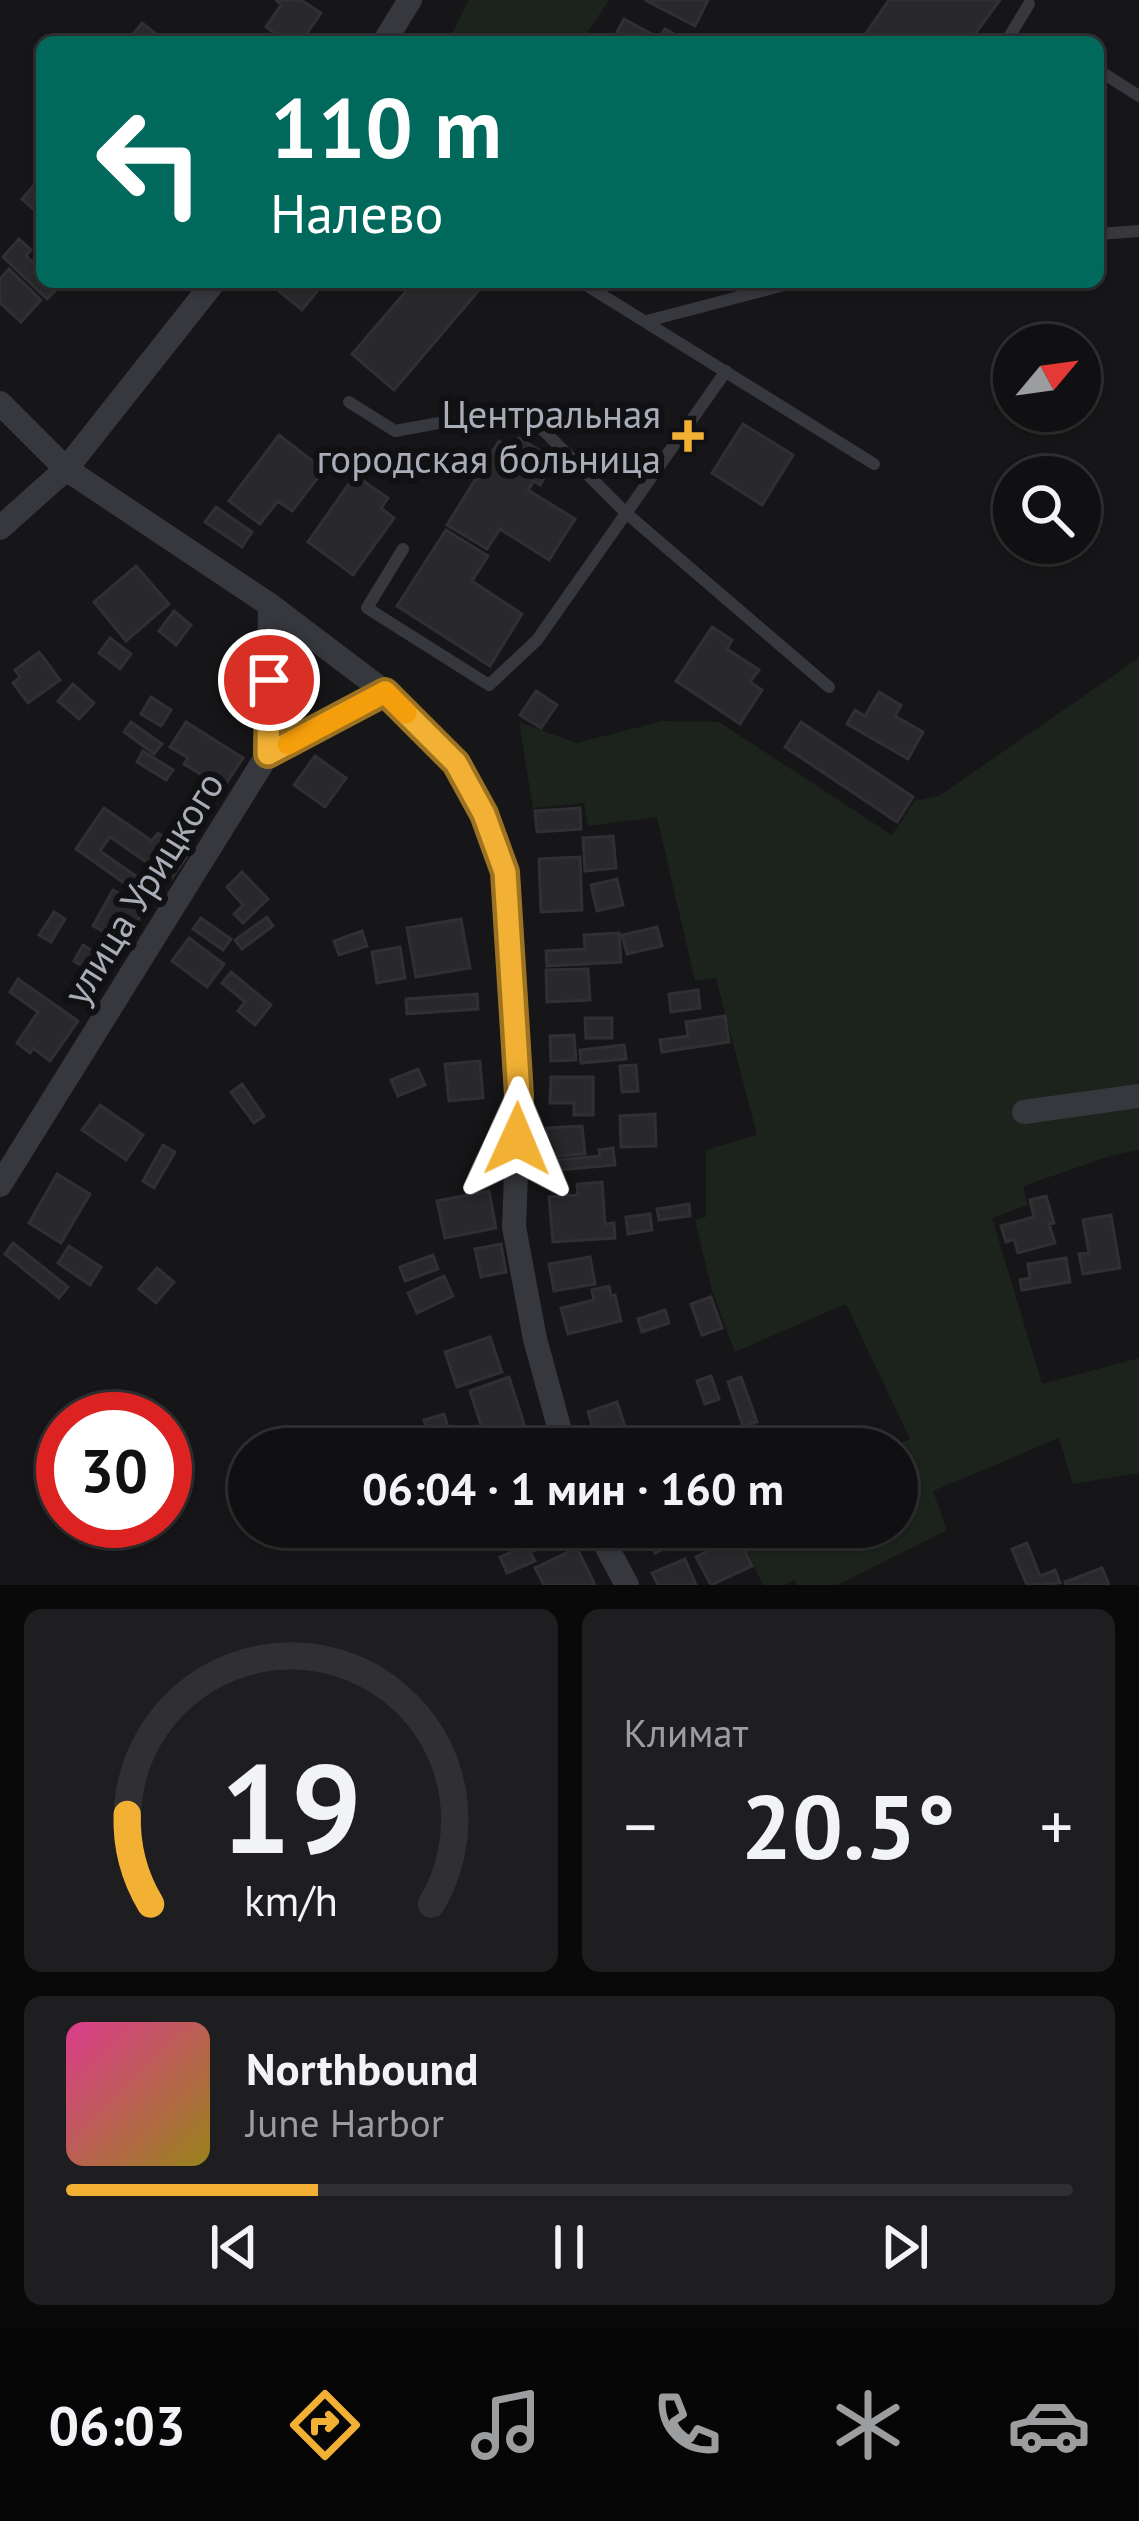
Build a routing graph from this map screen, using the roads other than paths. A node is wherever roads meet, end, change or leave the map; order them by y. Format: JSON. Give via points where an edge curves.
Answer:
{"nodes":[{"id":1,"x":410,"y":0,"type":"edge"},
{"id":2,"x":1029,"y":4,"type":"dead end"},
{"id":3,"x":388,"y":36,"type":"edge"},
{"id":4,"x":1010,"y":36,"type":"edge"},
{"id":5,"x":1104,"y":77,"type":"edge"},
{"id":6,"x":1139,"y":96,"type":"edge"},
{"id":7,"x":1139,"y":231,"type":"edge"},
{"id":8,"x":1104,"y":234,"type":"edge"},
{"id":9,"x":209,"y":288,"type":"edge"},
{"id":10,"x":591,"y":288,"type":"edge"},
{"id":11,"x":773,"y":288,"type":"edge"},
{"id":12,"x":647,"y":321,"type":"junction"},
{"id":13,"x":726,"y":371,"type":"junction"},
{"id":14,"x":349,"y":402,"type":"dead end"},
{"id":15,"x":0,"y":403,"type":"edge"},
{"id":16,"x":874,"y":464,"type":"dead end"},
{"id":17,"x":66,"y":469,"type":"junction"},
{"id":18,"x":626,"y":513,"type":"junction"},
{"id":19,"x":0,"y":528,"type":"edge"},
{"id":20,"x":404,"y":549,"type":"dead end"},
{"id":21,"x":270,"y":605,"type":"junction"},
{"id":22,"x":829,"y":687,"type":"dead end"},
{"id":23,"x":385,"y":692,"type":"junction"},
{"id":24,"x":268,"y":754,"type":"junction"},
{"id":25,"x":1139,"y":1096,"type":"edge"},
{"id":26,"x":1024,"y":1112,"type":"dead end"},
{"id":27,"x":0,"y":1185,"type":"edge"},
{"id":28,"x":559,"y":1428,"type":"edge"},
{"id":29,"x":607,"y":1548,"type":"edge"},
{"id":30,"x":627,"y":1585,"type":"edge"}],
"edges":[{"from":1,"to":3,"type":"street"},
{"from":2,"to":4,"type":"lane"},
{"from":5,"to":6,"type":"lane"},
{"from":7,"to":8,"type":"lane"},
{"from":9,"to":17,"type":"street"},
{"from":10,"to":12,"type":"lane"},
{"from":11,"to":12,"type":"lane"},
{"from":12,"to":13,"type":"lane"},
{"from":13,"to":16,"type":"lane"},
{"from":13,"to":18,"type":"lane"},
{"from":14,"to":18,"type":"lane","via":[[395,431],[521,408]]},
{"from":15,"to":17,"type":"street"},
{"from":17,"to":19,"type":"street"},
{"from":17,"to":21,"type":"street"},
{"from":18,"to":20,"type":"lane","via":[[537,640],[489,685],[367,608]]},
{"from":18,"to":22,"type":"lane"},
{"from":21,"to":23,"type":"street"},
{"from":21,"to":24,"type":"street","name":"улица Урицкого"},
{"from":23,"to":24,"type":"street"},
{"from":23,"to":28,"type":"street","via":[[456,763],[505,872],[519,1095],[514,1227]]},
{"from":24,"to":27,"type":"street","name":"улица Урицкого"},
{"from":25,"to":26,"type":"street"},
{"from":29,"to":30,"type":"street"}]}
